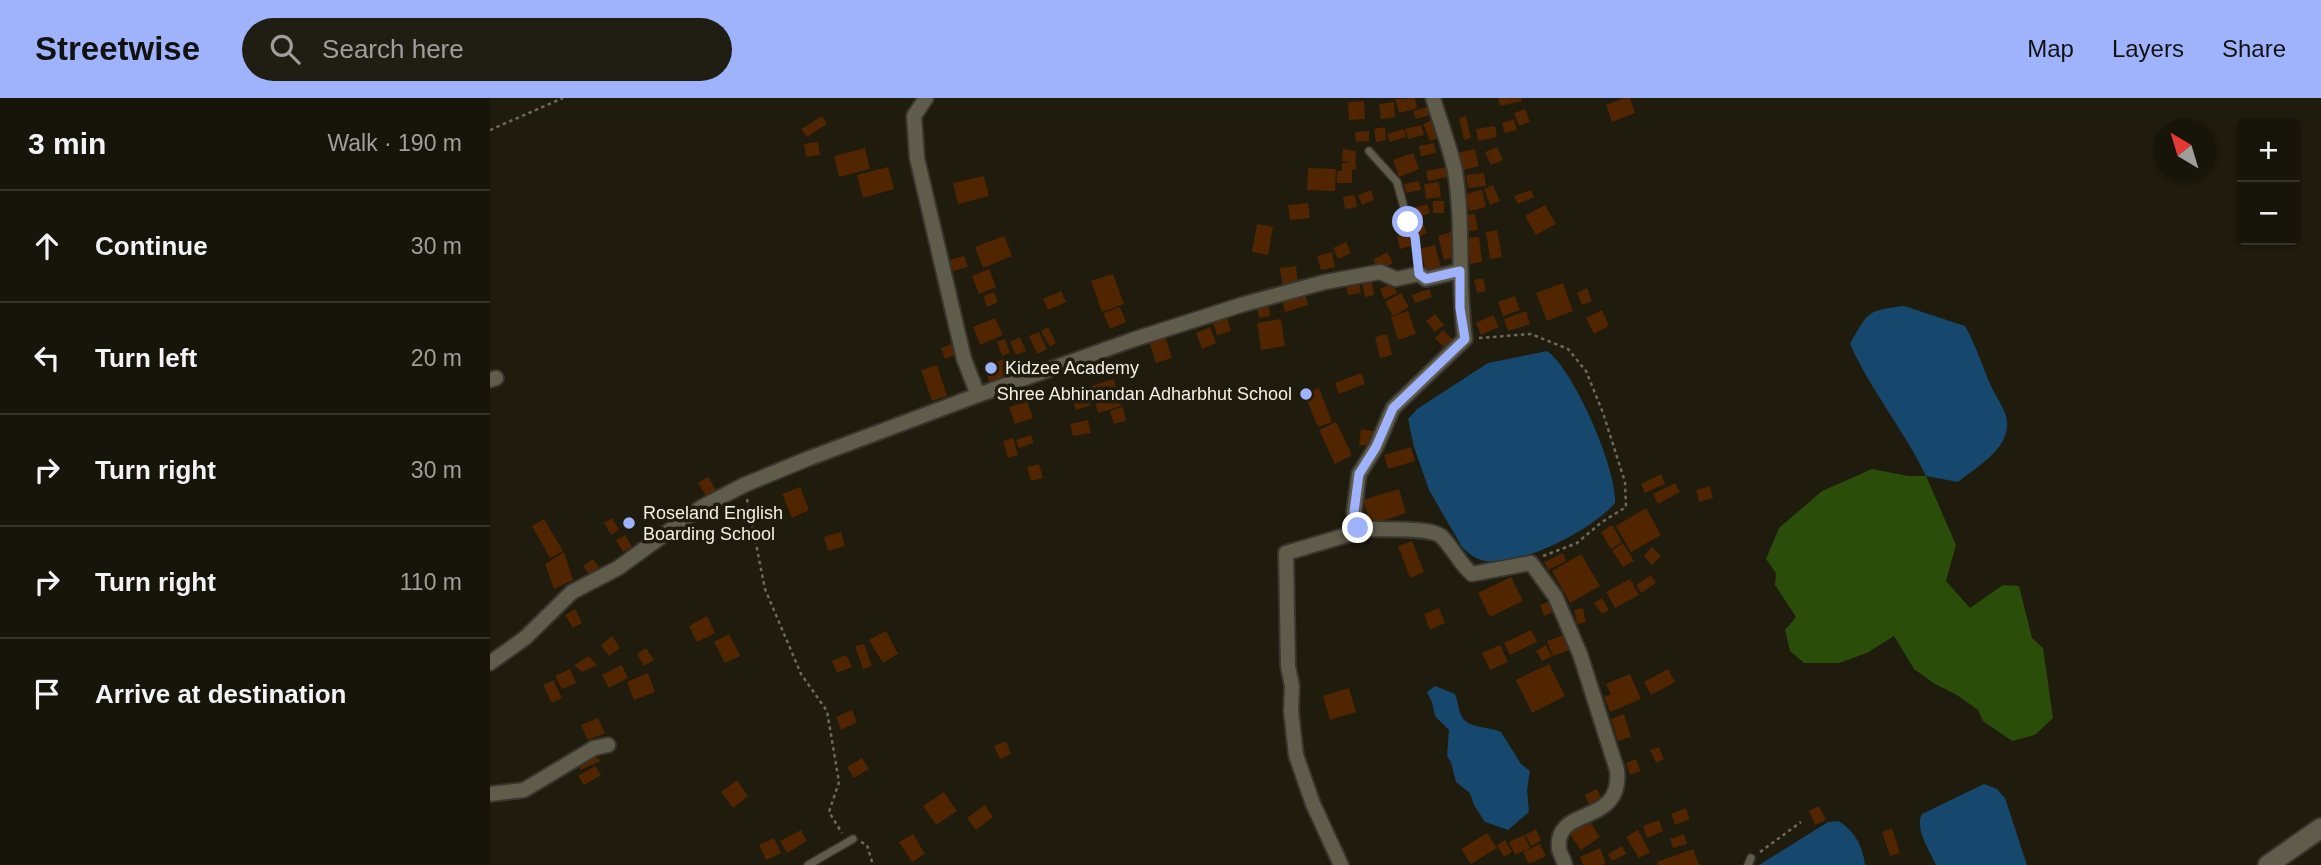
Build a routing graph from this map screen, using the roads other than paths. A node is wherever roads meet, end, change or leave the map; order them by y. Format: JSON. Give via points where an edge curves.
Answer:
{"nodes":[{"id":1,"x":926,"y":98,"type":"edge"},
{"id":2,"x":1433,"y":98,"type":"edge"},
{"id":3,"x":1369,"y":151,"type":"dead end"},
{"id":4,"x":1460,"y":271,"type":"junction"},
{"id":5,"x":1419,"y":274,"type":"junction"},
{"id":6,"x":978,"y":395,"type":"junction"},
{"id":7,"x":1358,"y":528,"type":"junction"},
{"id":8,"x":491,"y":659,"type":"edge"},
{"id":9,"x":608,"y":745,"type":"dead end"},
{"id":10,"x":490,"y":794,"type":"edge"},
{"id":11,"x":2321,"y":828,"type":"edge"},
{"id":12,"x":853,"y":839,"type":"road end"},
{"id":13,"x":807,"y":865,"type":"edge"},
{"id":14,"x":1341,"y":865,"type":"edge"},
{"id":15,"x":1565,"y":865,"type":"edge"},
{"id":16,"x":2268,"y":865,"type":"edge"}],
"edges":[{"from":1,"to":6,"type":"street","via":[[914,116],[917,158],[964,359]]},
{"from":2,"to":4,"type":"street","via":[[1454,170]]},
{"from":3,"to":5,"type":"lane","via":[[1397,182],[1415,237]]},
{"from":4,"to":5,"type":"street","via":[[1426,279]]},
{"from":4,"to":7,"type":"street","via":[[1465,339],[1393,408],[1359,474],[1354,512]]},
{"from":5,"to":6,"type":"street","via":[[1396,279],[1380,272],[1244,304]]},
{"from":6,"to":8,"type":"street","via":[[807,459],[702,507],[618,569],[572,592],[525,638]]},
{"from":7,"to":14,"type":"street","via":[[1286,553],[1288,666],[1296,755]]},
{"from":7,"to":15,"type":"street","via":[[1434,533],[1472,574],[1531,563],[1555,596],[1580,654],[1618,784],[1609,802],[1568,824],[1561,834],[1559,849]]},
{"from":9,"to":10,"type":"street","via":[[594,748],[524,790]]},
{"from":11,"to":16,"type":"street"},
{"from":12,"to":13,"type":"lane"}]}
